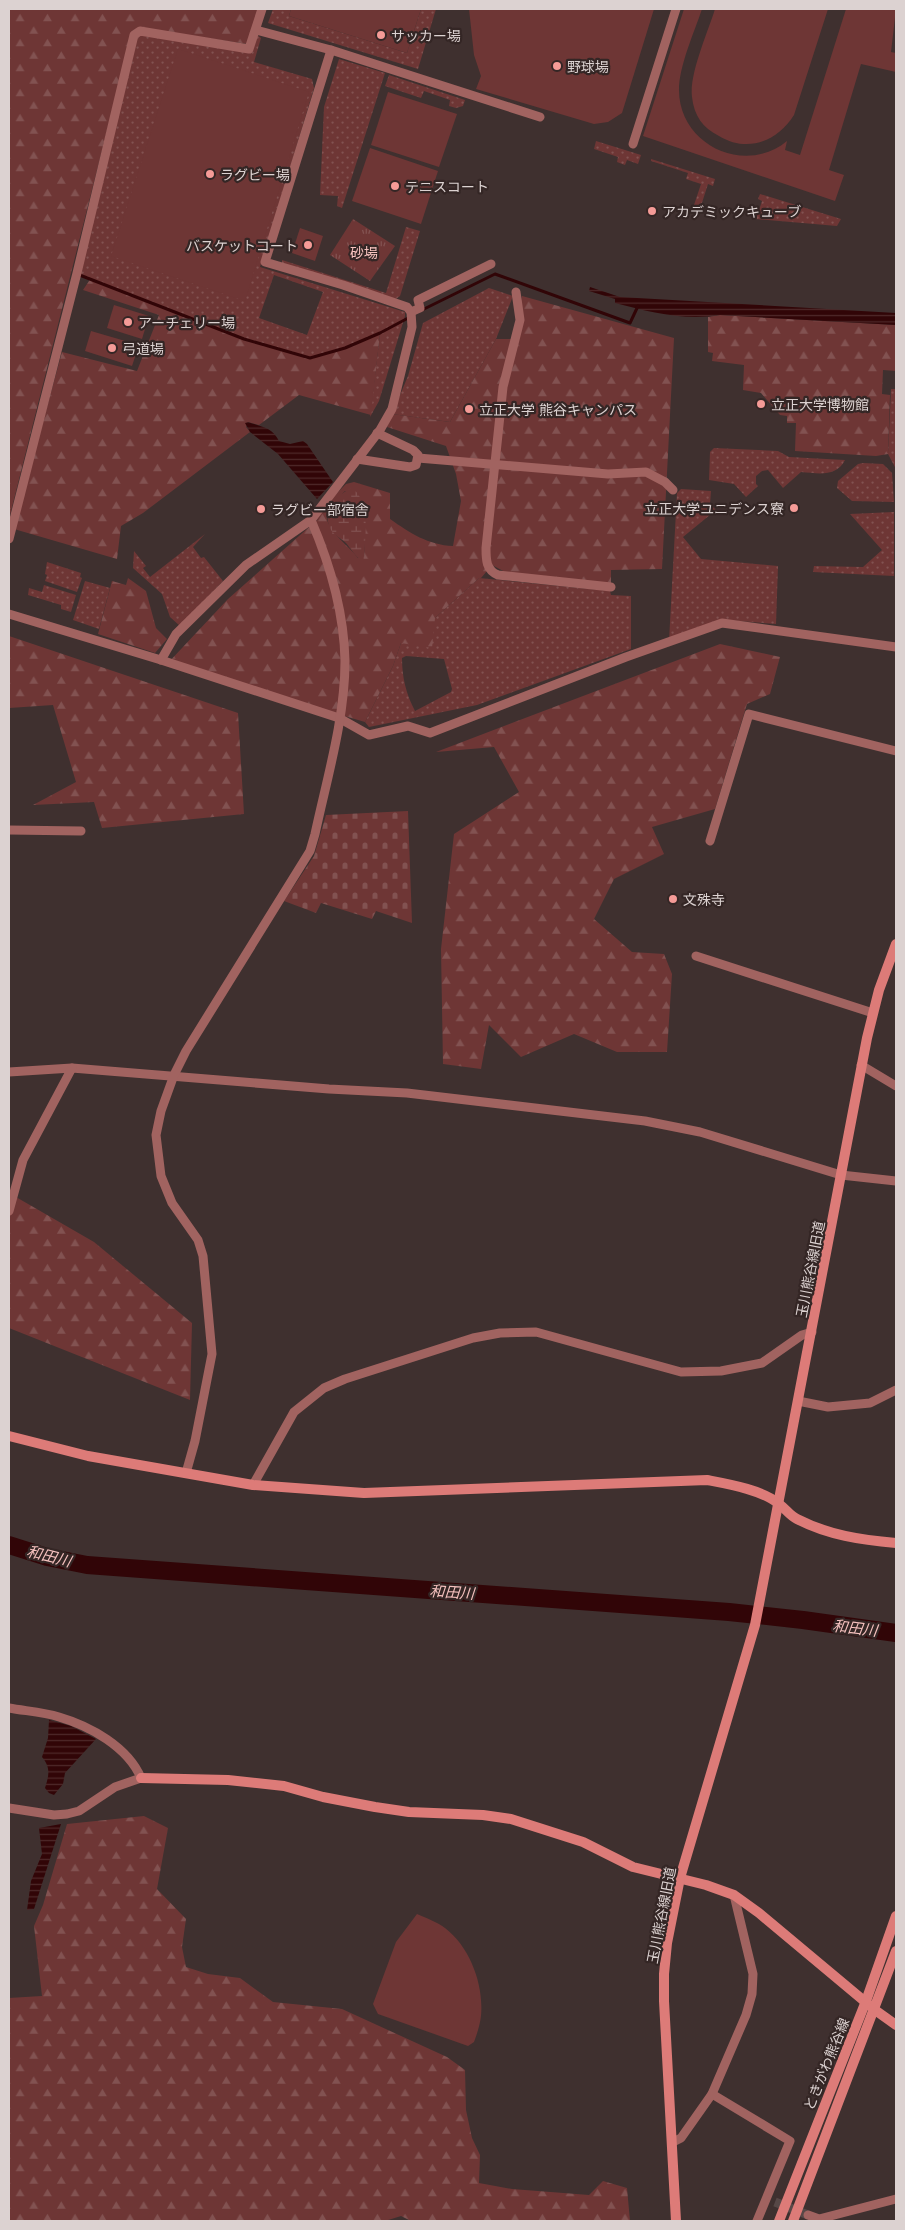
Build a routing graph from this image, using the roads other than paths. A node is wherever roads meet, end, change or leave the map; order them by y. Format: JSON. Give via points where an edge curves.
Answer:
{"nodes":[{"id":1,"x":262,"y":9,"type":"edge"},
{"id":2,"x":676,"y":9,"type":"edge"},
{"id":3,"x":256,"y":30,"type":"junction"},
{"id":4,"x":331,"y":50,"type":"junction"},
{"id":5,"x":540,"y":117,"type":"dead end"},
{"id":6,"x":633,"y":144,"type":"dead end"},
{"id":7,"x":491,"y":264,"type":"dead end"},
{"id":8,"x":516,"y":292,"type":"dead end"},
{"id":9,"x":411,"y":312,"type":"junction"},
{"id":10,"x":377,"y":433,"type":"junction"},
{"id":11,"x":418,"y":458,"type":"junction"},
{"id":12,"x":357,"y":459,"type":"junction"},
{"id":13,"x":496,"y":466,"type":"junction"},
{"id":14,"x":673,"y":490,"type":"dead end"},
{"id":15,"x":311,"y":520,"type":"junction"},
{"id":16,"x":9,"y":539,"type":"edge"},
{"id":17,"x":611,"y":587,"type":"dead end"},
{"id":18,"x":9,"y":614,"type":"edge"},
{"id":19,"x":896,"y":647,"type":"edge"},
{"id":20,"x":161,"y":660,"type":"junction"},
{"id":21,"x":339,"y":718,"type":"junction"},
{"id":22,"x":896,"y":751,"type":"edge"},
{"id":23,"x":9,"y":830,"type":"edge"},
{"id":24,"x":82,"y":831,"type":"dead end"},
{"id":25,"x":710,"y":841,"type":"dead end"},
{"id":26,"x":896,"y":944,"type":"edge"},
{"id":27,"x":696,"y":956,"type":"dead end"},
{"id":28,"x":872,"y":1013,"type":"junction"},
{"id":29,"x":861,"y":1065,"type":"junction"},
{"id":30,"x":72,"y":1068,"type":"junction"},
{"id":31,"x":9,"y":1072,"type":"edge"},
{"id":32,"x":174,"y":1075,"type":"junction"},
{"id":33,"x":896,"y":1086,"type":"edge"},
{"id":34,"x":841,"y":1175,"type":"junction"},
{"id":35,"x":896,"y":1182,"type":"edge"},
{"id":36,"x":9,"y":1211,"type":"edge"},
{"id":37,"x":812,"y":1332,"type":"junction"},
{"id":38,"x":896,"y":1390,"type":"edge"},
{"id":39,"x":798,"y":1401,"type":"junction"},
{"id":40,"x":9,"y":1436,"type":"edge"},
{"id":41,"x":186,"y":1473,"type":"junction"},
{"id":42,"x":254,"y":1485,"type":"junction"},
{"id":43,"x":779,"y":1503,"type":"junction"},
{"id":44,"x":896,"y":1543,"type":"edge"},
{"id":45,"x":9,"y":1708,"type":"edge"},
{"id":46,"x":141,"y":1778,"type":"junction"},
{"id":47,"x":9,"y":1808,"type":"edge"},
{"id":48,"x":680,"y":1878,"type":"junction"},
{"id":49,"x":734,"y":1895,"type":"junction"},
{"id":50,"x":896,"y":1916,"type":"edge"},
{"id":51,"x":896,"y":1952,"type":"edge"},
{"id":52,"x":866,"y":2001,"type":"junction"},
{"id":53,"x":875,"y":2010,"type":"junction"},
{"id":54,"x":896,"y":2025,"type":"edge"},
{"id":55,"x":712,"y":2094,"type":"junction"},
{"id":56,"x":673,"y":2142,"type":"junction"},
{"id":57,"x":896,"y":2199,"type":"edge"},
{"id":58,"x":808,"y":2214,"type":"tunnel mouth"},
{"id":59,"x":676,"y":2221,"type":"edge"},
{"id":60,"x":757,"y":2221,"type":"edge"},
{"id":61,"x":779,"y":2221,"type":"edge"},
{"id":62,"x":792,"y":2221,"type":"edge"}],
"edges":[{"from":1,"to":3,"type":"street"},
{"from":2,"to":6,"type":"street"},
{"from":3,"to":4,"type":"street"},
{"from":3,"to":16,"type":"street","via":[[249,49],[140,31],[134,35]]},
{"from":4,"to":5,"type":"street"},
{"from":4,"to":9,"type":"street","via":[[265,262],[407,307]]},
{"from":7,"to":9,"type":"street","via":[[418,300],[420,308]]},
{"from":8,"to":13,"type":"street","via":[[520,320],[503,387]]},
{"from":9,"to":10,"type":"street","via":[[412,327],[392,409]]},
{"from":10,"to":11,"type":"street","via":[[413,450]]},
{"from":10,"to":12,"type":"street"},
{"from":11,"to":12,"type":"street","via":[[416,465],[410,467]]},
{"from":11,"to":13,"type":"street"},
{"from":12,"to":15,"type":"street"},
{"from":13,"to":14,"type":"street","via":[[608,474],[646,472]]},
{"from":13,"to":17,"type":"street","via":[[486,548],[486,563],[492,572]]},
{"from":15,"to":20,"type":"street","via":[[246,565],[176,634]]},
{"from":15,"to":21,"type":"street","via":[[326,554],[341,624],[345,660]]},
{"from":18,"to":20,"type":"street"},
{"from":19,"to":21,"type":"street","via":[[722,622],[430,733],[408,726],[369,734]]},
{"from":20,"to":21,"type":"street"},
{"from":21,"to":32,"type":"street","via":[[310,851]]},
{"from":22,"to":25,"type":"street","via":[[750,714]]},
{"from":23,"to":24,"type":"street"},
{"from":26,"to":28,"type":"street","name":"玉川熊谷線旧道"},
{"from":27,"to":28,"type":"street"},
{"from":28,"to":29,"type":"street","name":"玉川熊谷線旧道"},
{"from":29,"to":33,"type":"street"},
{"from":29,"to":34,"type":"street","name":"玉川熊谷線旧道"},
{"from":30,"to":31,"type":"street"},
{"from":30,"to":32,"type":"street"},
{"from":30,"to":36,"type":"street","via":[[23,1160]]},
{"from":32,"to":34,"type":"street","via":[[427,1095],[645,1121],[700,1132]]},
{"from":32,"to":41,"type":"street","via":[[161,1110],[157,1149],[161,1176],[172,1203],[198,1240],[203,1256],[212,1354]]},
{"from":34,"to":35,"type":"street"},
{"from":34,"to":37,"type":"street","name":"玉川熊谷線旧道"},
{"from":37,"to":39,"type":"street","name":"玉川熊谷線旧道"},
{"from":37,"to":42,"type":"street","via":[[802,1335],[762,1363],[721,1371],[681,1372],[536,1332],[474,1338],[324,1388],[294,1412]]},
{"from":38,"to":39,"type":"street","via":[[870,1403],[828,1407]]},
{"from":39,"to":43,"type":"street","name":"玉川熊谷線旧道"},
{"from":40,"to":41,"type":"street","via":[[88,1456]]},
{"from":41,"to":42,"type":"street"},
{"from":42,"to":43,"type":"street","via":[[364,1493],[707,1480],[749,1489]]},
{"from":43,"to":44,"type":"street","via":[[798,1519],[840,1536]]},
{"from":43,"to":48,"type":"street","name":"玉川熊谷線旧道","via":[[755,1625]]},
{"from":45,"to":46,"type":"street","via":[[58,1716],[83,1725],[129,1757]]},
{"from":46,"to":47,"type":"street","via":[[115,1787],[67,1814],[41,1814]]},
{"from":46,"to":48,"type":"street","via":[[261,1782],[375,1807],[511,1820],[583,1842],[633,1867]]},
{"from":48,"to":49,"type":"street"},
{"from":48,"to":56,"type":"street","name":"玉川熊谷線旧道","via":[[664,1974]]},
{"from":49,"to":52,"type":"street"},
{"from":49,"to":55,"type":"street","via":[[753,1974],[752,1994]]},
{"from":50,"to":52,"type":"street","name":"ときがわ熊谷線"},
{"from":51,"to":53,"type":"street","name":"ときがわ熊谷線"},
{"from":52,"to":53,"type":"street"},
{"from":52,"to":61,"type":"street","name":"ときがわ熊谷線"},
{"from":53,"to":54,"type":"street"},
{"from":53,"to":62,"type":"street","name":"ときがわ熊谷線"},
{"from":55,"to":56,"type":"street","via":[[681,2138]]},
{"from":55,"to":60,"type":"street","via":[[790,2141],[771,2201]]},
{"from":56,"to":59,"type":"street","name":"玉川熊谷線旧道"},
{"from":57,"to":58,"type":"street","via":[[818,2218]]}]}
